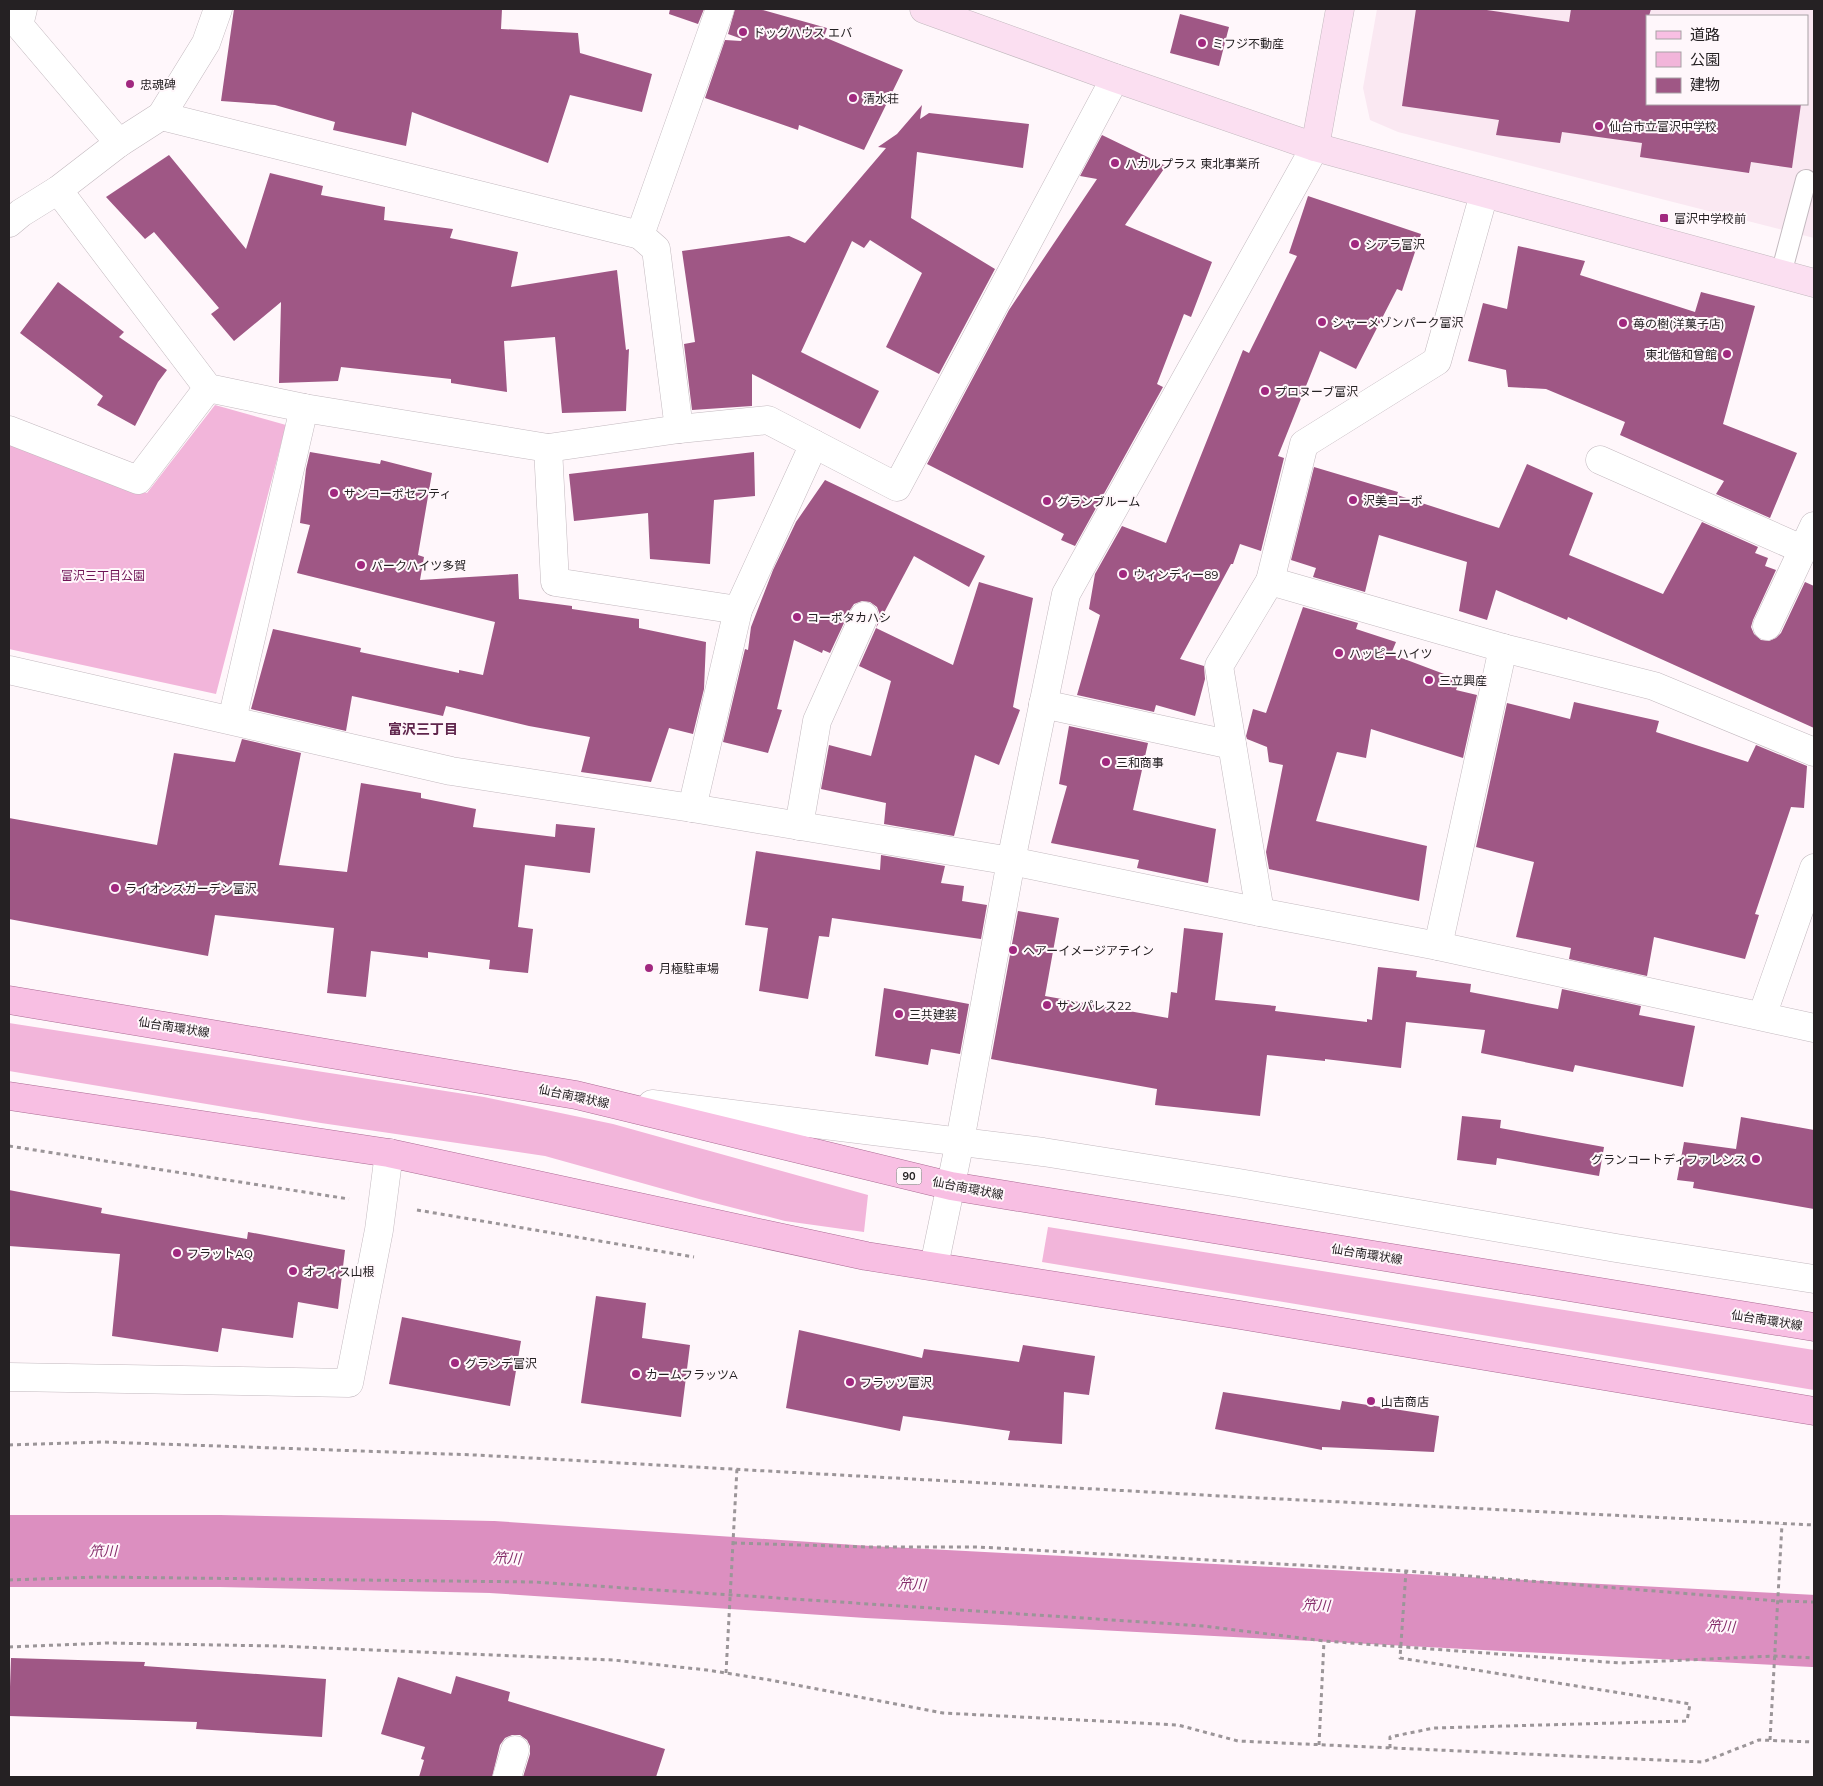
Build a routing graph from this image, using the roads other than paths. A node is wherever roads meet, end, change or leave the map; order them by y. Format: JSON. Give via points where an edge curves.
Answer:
{"nodes":[{"id":1,"x":23,"y":9,"type":"edge"},
{"id":2,"x":218,"y":9,"type":"edge"},
{"id":3,"x":720,"y":9,"type":"edge"},
{"id":4,"x":924,"y":9,"type":"edge"},
{"id":5,"x":1340,"y":9,"type":"edge"},
{"id":6,"x":1115,"y":78,"type":"junction"},
{"id":7,"x":161,"y":116,"type":"junction"},
{"id":8,"x":119,"y":143,"type":"junction"},
{"id":9,"x":1315,"y":147,"type":"junction"},
{"id":10,"x":1806,"y":180,"type":"dead end"},
{"id":11,"x":58,"y":190,"type":"junction"},
{"id":12,"x":1484,"y":194,"type":"junction"},
{"id":13,"x":9,"y":223,"type":"edge"},
{"id":14,"x":640,"y":234,"type":"junction"},
{"id":15,"x":1782,"y":274,"type":"junction"},
{"id":16,"x":1814,"y":283,"type":"edge"},
{"id":17,"x":208,"y":388,"type":"junction"},
{"id":18,"x":304,"y":408,"type":"junction"},
{"id":19,"x":679,"y":429,"type":"junction"},
{"id":20,"x":9,"y":430,"type":"edge"},
{"id":21,"x":814,"y":444,"type":"junction"},
{"id":22,"x":548,"y":448,"type":"junction"},
{"id":23,"x":1600,"y":460,"type":"dead end"},
{"id":24,"x":1809,"y":538,"type":"edge"},
{"id":25,"x":1270,"y":581,"type":"junction"},
{"id":26,"x":738,"y":610,"type":"junction"},
{"id":27,"x":864,"y":616,"type":"dead end"},
{"id":28,"x":1767,"y":626,"type":"dead end"},
{"id":29,"x":1503,"y":648,"type":"junction"},
{"id":30,"x":9,"y":670,"type":"edge"},
{"id":31,"x":1043,"y":704,"type":"junction"},
{"id":32,"x":232,"y":720,"type":"junction"},
{"id":33,"x":1232,"y":745,"type":"junction"},
{"id":34,"x":1814,"y":752,"type":"edge"},
{"id":35,"x":692,"y":808,"type":"junction"},
{"id":36,"x":799,"y":826,"type":"junction"},
{"id":37,"x":1011,"y":861,"type":"junction"},
{"id":38,"x":1814,"y":868,"type":"edge"},
{"id":39,"x":1260,"y":912,"type":"junction"},
{"id":40,"x":1438,"y":946,"type":"junction"},
{"id":41,"x":9,"y":1000,"type":"edge"},
{"id":42,"x":1762,"y":1016,"type":"junction"},
{"id":43,"x":1814,"y":1028,"type":"edge"},
{"id":44,"x":576,"y":1094,"type":"junction"},
{"id":45,"x":9,"y":1096,"type":"edge"},
{"id":46,"x":960,"y":1141,"type":"junction"},
{"id":47,"x":389,"y":1154,"type":"junction"},
{"id":48,"x":951,"y":1186,"type":"junction"},
{"id":49,"x":934,"y":1266,"type":"junction"},
{"id":50,"x":1814,"y":1279,"type":"edge"},
{"id":51,"x":1814,"y":1327,"type":"edge"},
{"id":52,"x":9,"y":1377,"type":"edge"},
{"id":53,"x":1814,"y":1411,"type":"edge"},
{"id":54,"x":515,"y":1750,"type":"dead end"},
{"id":55,"x":508,"y":1777,"type":"edge"}],
"edges":[{"from":1,"to":8,"type":"street","via":[[19,25]]},
{"from":2,"to":7,"type":"street","via":[[206,43]]},
{"from":3,"to":14,"type":"street"},
{"from":4,"to":6,"type":"street"},
{"from":5,"to":9,"type":"street"},
{"from":6,"to":9,"type":"street"},
{"from":6,"to":21,"type":"street","via":[[897,487]]},
{"from":7,"to":8,"type":"street"},
{"from":7,"to":14,"type":"street"},
{"from":8,"to":11,"type":"street"},
{"from":9,"to":12,"type":"street"},
{"from":9,"to":31,"type":"street","via":[[1066,594]]},
{"from":10,"to":15,"type":"lane"},
{"from":11,"to":13,"type":"street"},
{"from":11,"to":17,"type":"street"},
{"from":12,"to":15,"type":"street"},
{"from":12,"to":25,"type":"street","via":[[1437,361],[1304,444]]},
{"from":14,"to":19,"type":"street","via":[[656,249]]},
{"from":15,"to":16,"type":"street"},
{"from":17,"to":18,"type":"street"},
{"from":17,"to":20,"type":"street","via":[[138,480]]},
{"from":18,"to":22,"type":"street"},
{"from":18,"to":32,"type":"street"},
{"from":19,"to":21,"type":"street","via":[[768,420]]},
{"from":19,"to":22,"type":"street"},
{"from":21,"to":26,"type":"street"},
{"from":22,"to":26,"type":"street","via":[[554,582]]},
{"from":23,"to":24,"type":"street"},
{"from":24,"to":28,"type":"street"},
{"from":25,"to":29,"type":"street"},
{"from":25,"to":33,"type":"street","via":[[1219,666]]},
{"from":26,"to":35,"type":"street"},
{"from":27,"to":36,"type":"street","via":[[817,720]]},
{"from":29,"to":34,"type":"street","via":[[1654,686]]},
{"from":29,"to":40,"type":"street"},
{"from":30,"to":32,"type":"street"},
{"from":31,"to":33,"type":"street"},
{"from":31,"to":37,"type":"street"},
{"from":32,"to":35,"type":"street","via":[[450,771]]},
{"from":33,"to":39,"type":"street"},
{"from":35,"to":36,"type":"street"},
{"from":36,"to":37,"type":"street"},
{"from":37,"to":39,"type":"street"},
{"from":37,"to":46,"type":"street"},
{"from":38,"to":42,"type":"street"},
{"from":39,"to":40,"type":"street"},
{"from":40,"to":42,"type":"street"},
{"from":41,"to":44,"type":"main road","name":"仙台南環状線","number":"90"},
{"from":42,"to":43,"type":"street"},
{"from":44,"to":46,"type":"street"},
{"from":44,"to":48,"type":"main road","name":"仙台南環状線","number":"90"},
{"from":45,"to":47,"type":"main road"},
{"from":46,"to":48,"type":"street"},
{"from":46,"to":50,"type":"street","via":[[1239,1183]]},
{"from":47,"to":49,"type":"main road","via":[[866,1256]]},
{"from":47,"to":52,"type":"street","via":[[380,1221],[349,1383]]},
{"from":48,"to":49,"type":"street"},
{"from":48,"to":51,"type":"main road","name":"仙台南環状線","number":"90"},
{"from":49,"to":53,"type":"main road"},
{"from":54,"to":55,"type":"street"}]}
